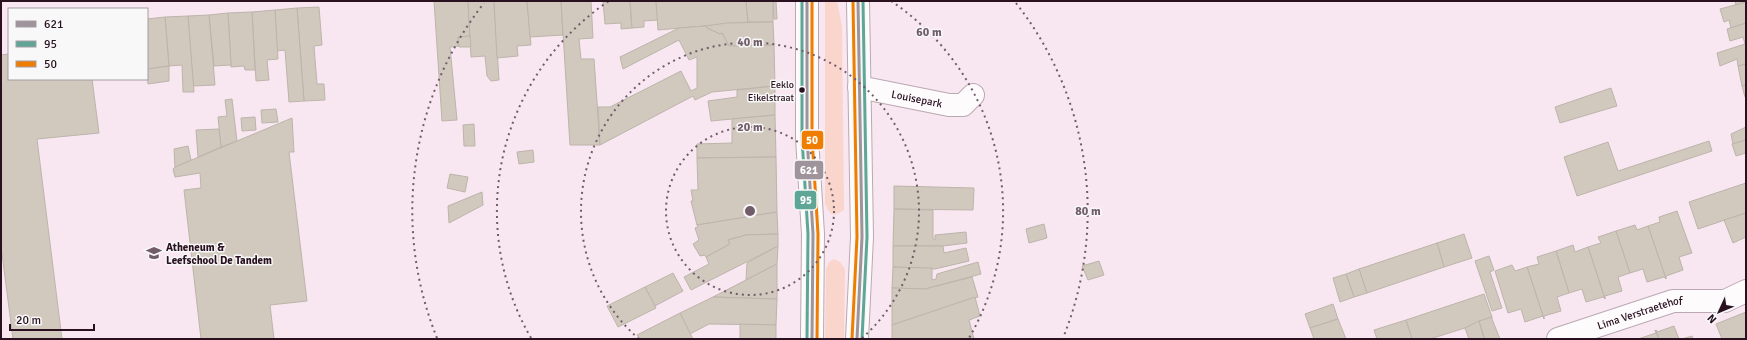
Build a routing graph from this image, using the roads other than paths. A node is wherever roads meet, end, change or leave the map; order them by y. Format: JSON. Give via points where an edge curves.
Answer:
{"nodes":[{"id":1,"x":807,"y":1,"type":"edge"},
{"id":2,"x":858,"y":1,"type":"edge"},
{"id":3,"x":859,"y":87,"type":"junction"},
{"id":4,"x":973,"y":95,"type":"dead end"},
{"id":5,"x":1746,"y":292,"type":"edge"},
{"id":6,"x":812,"y":339,"type":"edge"},
{"id":7,"x":857,"y":339,"type":"edge"},
{"id":8,"x":1558,"y":339,"type":"edge"}],
"edges":[{"from":1,"to":6,"type":"main road","via":[[807,138],[812,234]]},
{"from":2,"to":3,"type":"main road"},
{"from":3,"to":4,"type":"main road","name":"Louisepark","via":[[950,105],[963,105]]},
{"from":3,"to":7,"type":"main road","via":[[862,237]]},
{"from":5,"to":8,"type":"main road","name":"Lima Verstraetehof","via":[[1724,300],[1673,301]]}]}
